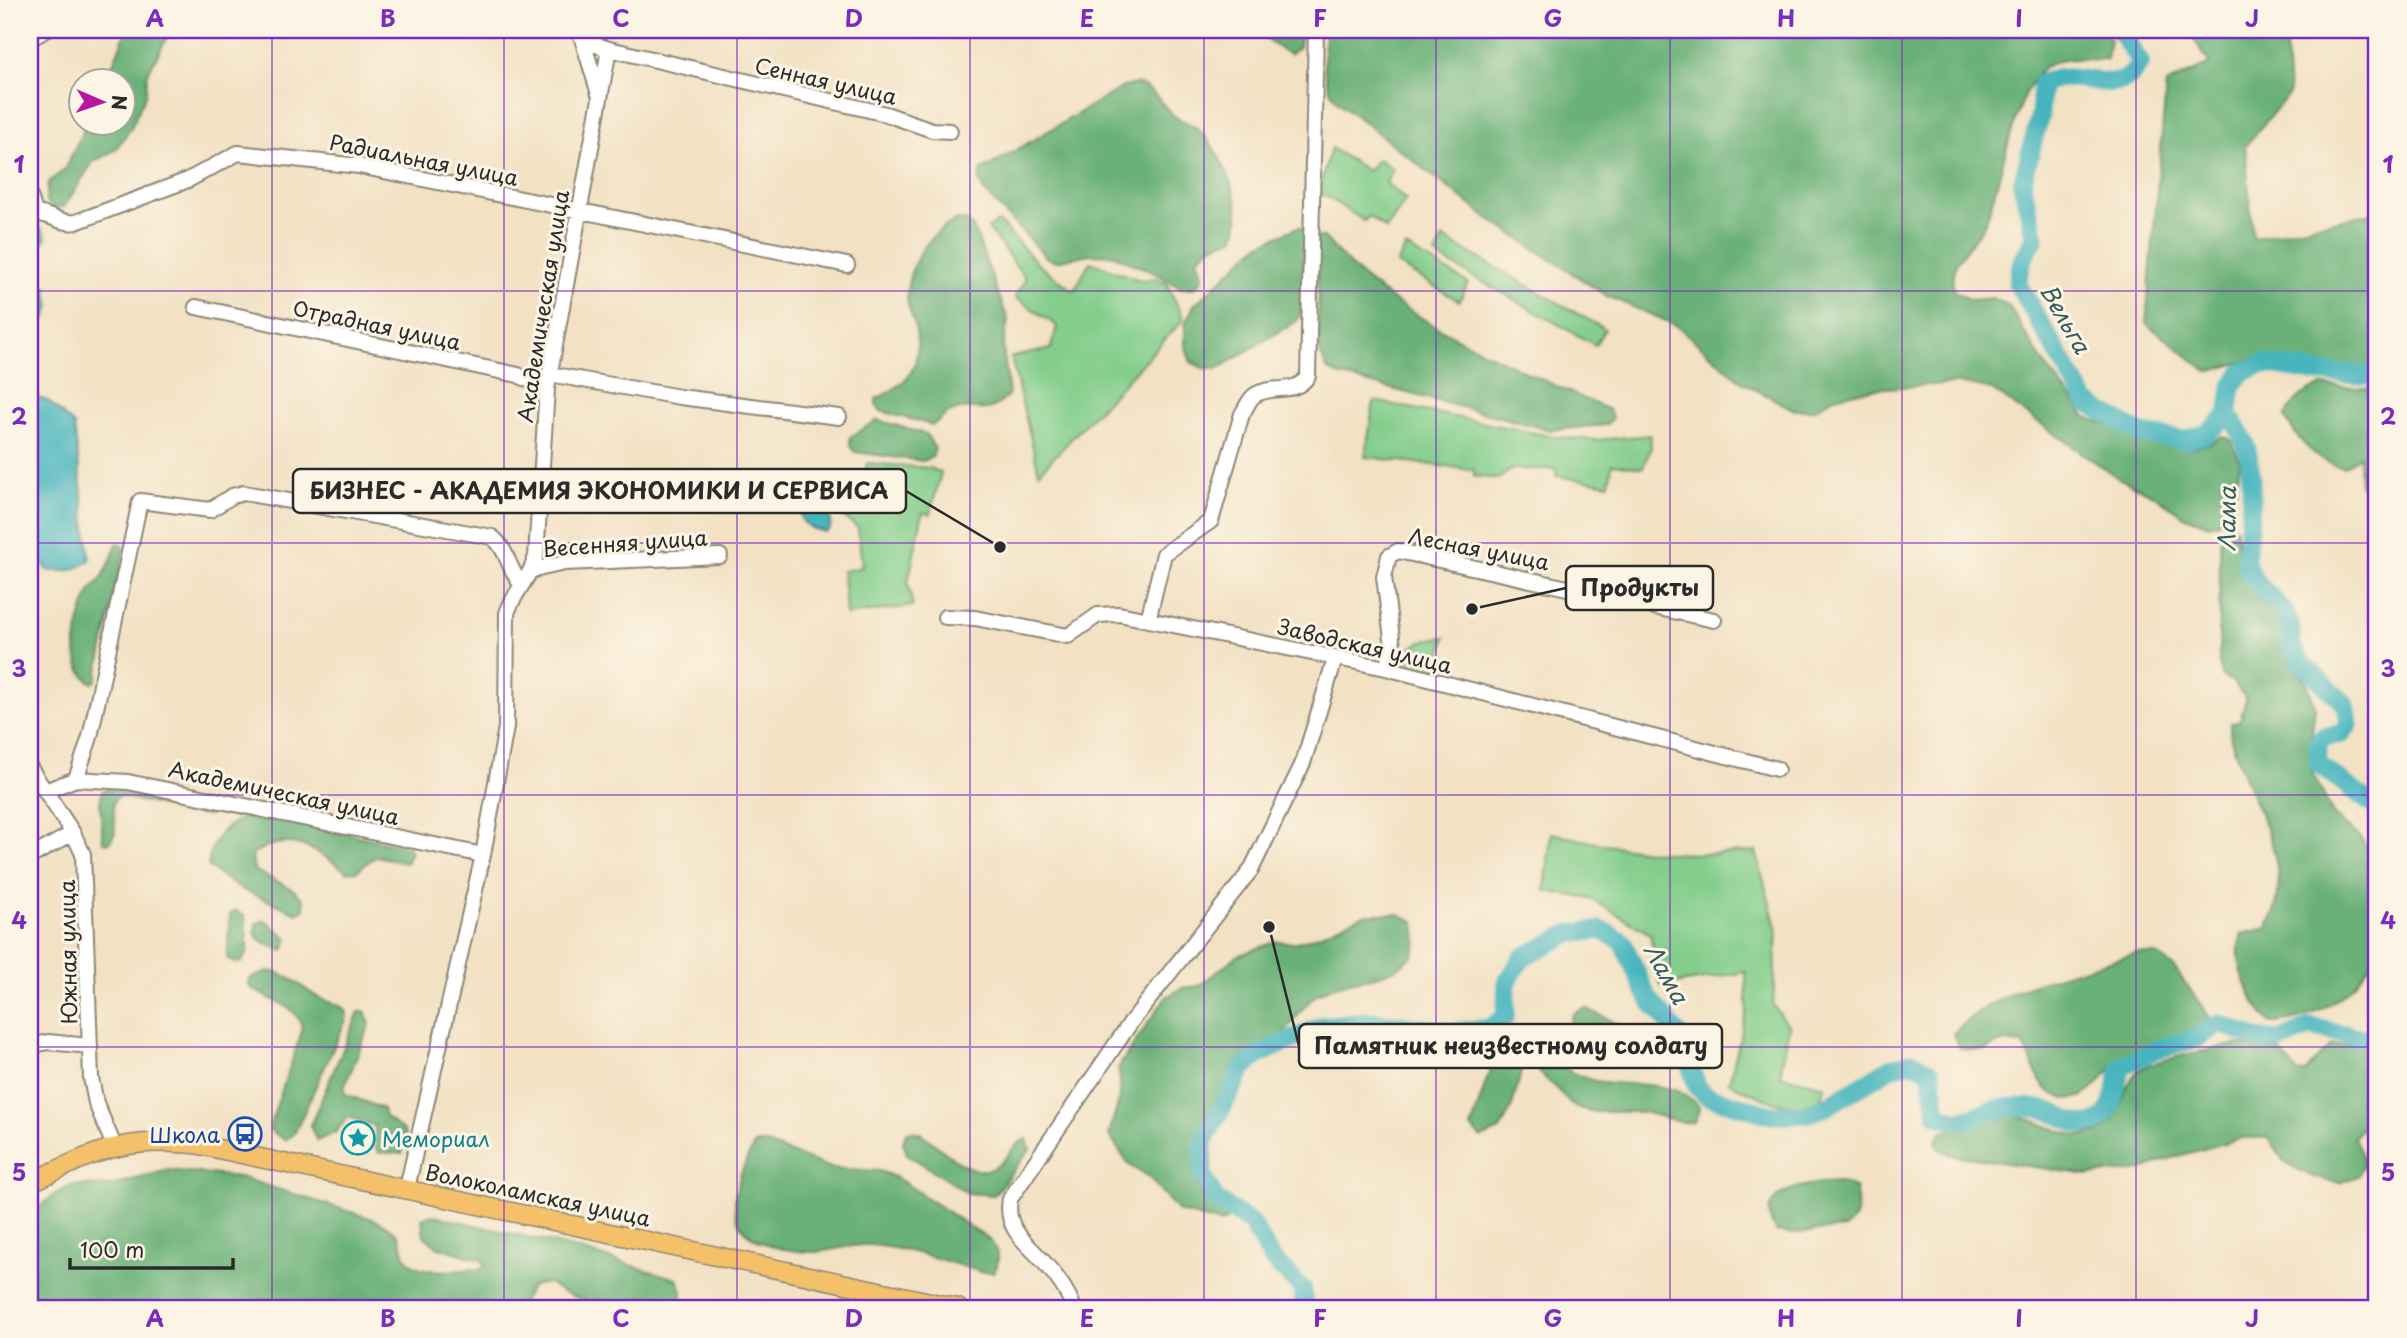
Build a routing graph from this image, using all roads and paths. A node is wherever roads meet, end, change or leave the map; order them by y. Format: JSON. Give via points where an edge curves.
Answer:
{"nodes":[{"id":1,"x":46,"y":30,"type":"edge"},
{"id":2,"x":1316,"y":30,"type":"edge"},
{"id":3,"x":578,"y":32,"type":"edge"},
{"id":4,"x":30,"y":39,"type":"edge"},
{"id":5,"x":608,"y":49,"type":"junction"},
{"id":6,"x":600,"y":95,"type":"junction"},
{"id":7,"x":950,"y":131,"type":"dead end"},
{"id":8,"x":30,"y":196,"type":"edge"},
{"id":9,"x":577,"y":210,"type":"junction"},
{"id":10,"x":32,"y":213,"type":"edge"},
{"id":11,"x":847,"y":265,"type":"dead end"},
{"id":12,"x":196,"y":307,"type":"dead end"},
{"id":13,"x":549,"y":374,"type":"junction"},
{"id":14,"x":547,"y":389,"type":"junction"},
{"id":15,"x":839,"y":418,"type":"dead end"},
{"id":16,"x":720,"y":556,"type":"dead end"},
{"id":17,"x":533,"y":569,"type":"junction"},
{"id":18,"x":522,"y":585,"type":"junction"},
{"id":19,"x":945,"y":617,"type":"dead end"},
{"id":20,"x":1147,"y":620,"type":"junction"},
{"id":21,"x":1714,"y":620,"type":"dead end"},
{"id":22,"x":1335,"y":659,"type":"junction"},
{"id":23,"x":1386,"y":668,"type":"junction"},
{"id":24,"x":30,"y":768,"type":"edge"},
{"id":25,"x":1777,"y":769,"type":"dead end"},
{"id":26,"x":76,"y":779,"type":"junction"},
{"id":27,"x":45,"y":791,"type":"junction"},
{"id":28,"x":74,"y":833,"type":"junction"},
{"id":29,"x":482,"y":855,"type":"junction"},
{"id":30,"x":30,"y":857,"type":"edge"},
{"id":31,"x":30,"y":1046,"type":"edge"},
{"id":32,"x":90,"y":1046,"type":"junction"},
{"id":33,"x":114,"y":1146,"type":"junction"},
{"id":34,"x":30,"y":1183,"type":"edge"},
{"id":35,"x":407,"y":1188,"type":"junction"},
{"id":36,"x":958,"y":1308,"type":"edge"},
{"id":37,"x":1074,"y":1308,"type":"edge"}],
"edges":[{"from":1,"to":4,"type":"street"},
{"from":2,"to":20,"type":"street","via":[[1308,376],[1295,387],[1252,398],[1242,414],[1211,521],[1164,554]]},
{"from":3,"to":5,"type":"street","name":"Сенная улица"},
{"from":3,"to":6,"type":"street"},
{"from":5,"to":6,"type":"street","name":"Академическая улица"},
{"from":5,"to":7,"type":"street","name":"Сенная улица"},
{"from":6,"to":9,"type":"street","name":"Академическая улица"},
{"from":8,"to":10,"type":"street"},
{"from":9,"to":10,"type":"street","name":"Радиальная улица","via":[[359,166],[238,153],[188,180],[76,222],[63,223]]},
{"from":9,"to":11,"type":"street","name":"Радиальная улица"},
{"from":9,"to":13,"type":"street","name":"Академическая улица"},
{"from":12,"to":14,"type":"street","name":"Отрадная улица","via":[[518,375]]},
{"from":13,"to":14,"type":"street","name":"Академическая улица"},
{"from":13,"to":15,"type":"street"},
{"from":14,"to":17,"type":"street","name":"Академическая улица"},
{"from":16,"to":17,"type":"street","name":"Весенняя улица","via":[[565,563]]},
{"from":17,"to":18,"type":"street"},
{"from":18,"to":26,"type":"street","via":[[512,574],[501,544],[492,537],[244,493],[210,510],[139,501],[90,737]]},
{"from":18,"to":29,"type":"street","via":[[507,613],[506,727]]},
{"from":19,"to":20,"type":"street","name":"Заводская улица","via":[[975,618],[1068,636],[1107,613]]},
{"from":20,"to":22,"type":"street","name":"Заводская улица"},
{"from":21,"to":23,"type":"street","name":"Лесная улица","via":[[1398,551],[1389,556],[1385,569],[1394,646]]},
{"from":22,"to":23,"type":"street","name":"Заводская улица"},
{"from":22,"to":37,"type":"street","via":[[1303,763],[1251,870],[1131,1022],[1010,1199],[1011,1225],[1048,1265]]},
{"from":23,"to":25,"type":"street","name":"Заводская улица"},
{"from":24,"to":27,"type":"street","name":"Южная улица"},
{"from":26,"to":27,"type":"street","name":"Академическая улица"},
{"from":26,"to":29,"type":"street","name":"Академическая улица","via":[[128,782]]},
{"from":27,"to":28,"type":"street","name":"Южная улица"},
{"from":28,"to":30,"type":"street"},
{"from":28,"to":32,"type":"street","name":"Южная улица","via":[[86,872]]},
{"from":29,"to":35,"type":"street"},
{"from":31,"to":32,"type":"street","via":[[48,1042]]},
{"from":32,"to":33,"type":"street","name":"Южная улица","via":[[96,1103]]},
{"from":33,"to":34,"type":"main road","name":"Волоколамская улица"},
{"from":33,"to":35,"type":"main road","name":"Волоколамская улица","via":[[195,1144]]},
{"from":35,"to":36,"type":"main road","name":"Волоколамская улица"}]}
